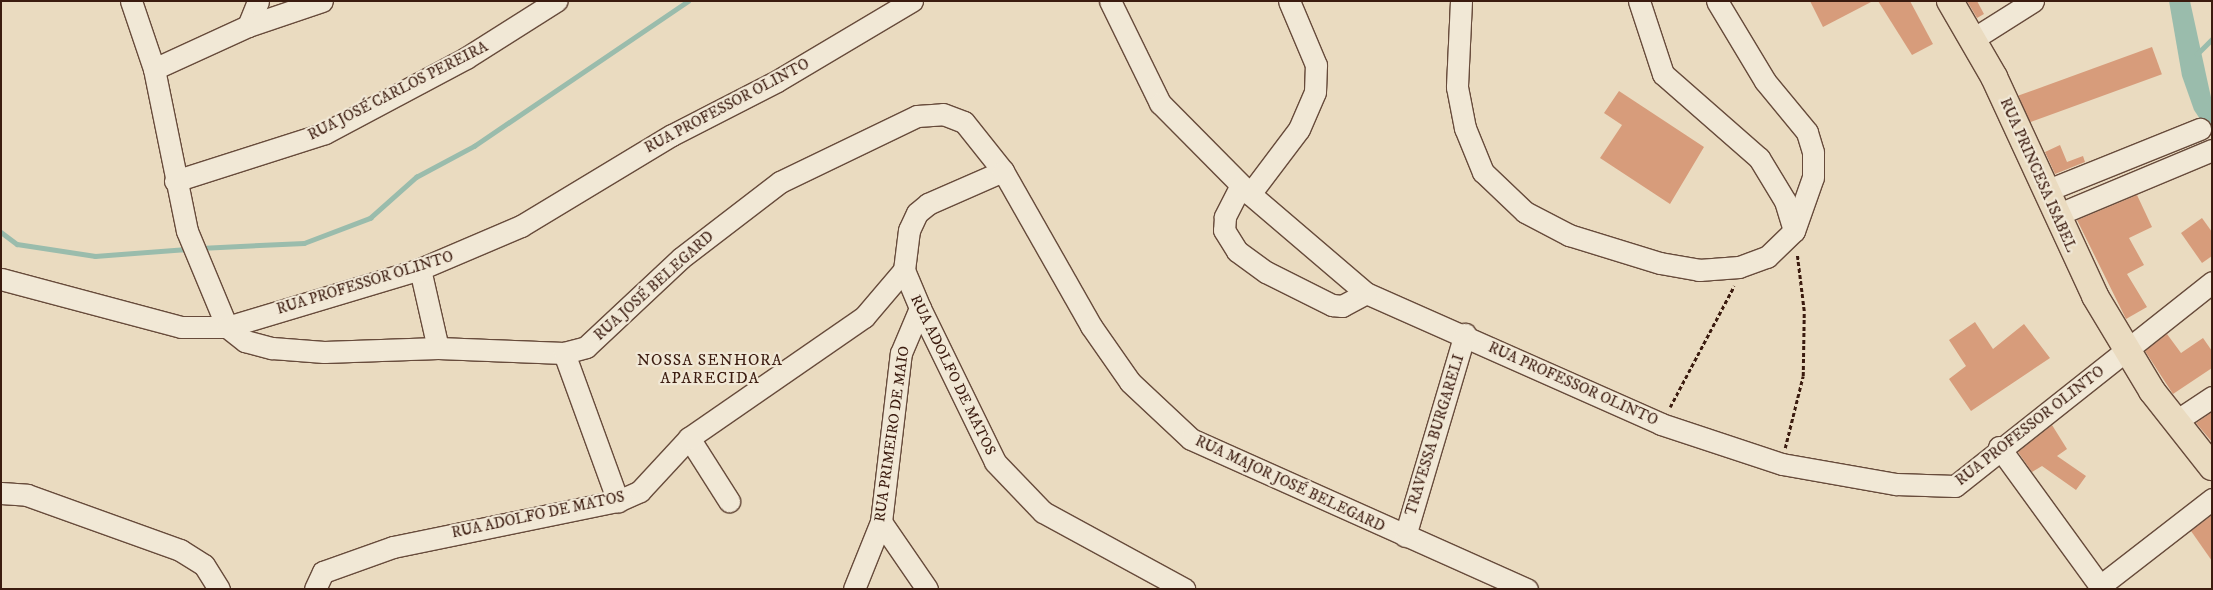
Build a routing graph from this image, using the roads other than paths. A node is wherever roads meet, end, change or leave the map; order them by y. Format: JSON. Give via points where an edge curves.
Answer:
{"nodes":[{"id":1,"x":130,"y":1,"type":"edge"},
{"id":2,"x":258,"y":1,"type":"edge"},
{"id":3,"x":322,"y":1,"type":"edge"},
{"id":4,"x":556,"y":1,"type":"edge"},
{"id":5,"x":912,"y":1,"type":"edge"},
{"id":6,"x":1110,"y":1,"type":"edge"},
{"id":7,"x":1289,"y":1,"type":"edge"},
{"id":8,"x":1461,"y":1,"type":"edge"},
{"id":9,"x":1639,"y":1,"type":"edge"},
{"id":10,"x":1717,"y":1,"type":"edge"},
{"id":11,"x":1950,"y":1,"type":"edge"},
{"id":12,"x":2033,"y":1,"type":"edge"},
{"id":13,"x":248,"y":26,"type":"junction"},
{"id":14,"x":1973,"y":39,"type":"junction"},
{"id":15,"x":154,"y":69,"type":"junction"},
{"id":16,"x":2200,"y":129,"type":"dead end"},
{"id":17,"x":2212,"y":150,"type":"edge"},
{"id":18,"x":1003,"y":171,"type":"junction"},
{"id":19,"x":174,"y":181,"type":"junction"},
{"id":20,"x":1245,"y":190,"type":"junction"},
{"id":21,"x":2048,"y":190,"type":"junction"},
{"id":22,"x":2059,"y":214,"type":"junction"},
{"id":23,"x":1794,"y":231,"type":"junction"},
{"id":24,"x":420,"y":269,"type":"junction"},
{"id":25,"x":904,"y":270,"type":"junction"},
{"id":26,"x":1,"y":280,"type":"edge"},
{"id":27,"x":2212,"y":282,"type":"edge"},
{"id":28,"x":1366,"y":293,"type":"junction"},
{"id":29,"x":920,"y":308,"type":"junction"},
{"id":30,"x":227,"y":327,"type":"junction"},
{"id":31,"x":1465,"y":334,"type":"junction"},
{"id":32,"x":2128,"y":347,"type":"junction"},
{"id":33,"x":438,"y":348,"type":"junction"},
{"id":34,"x":564,"y":353,"type":"junction"},
{"id":35,"x":2212,"y":397,"type":"edge"},
{"id":36,"x":2176,"y":422,"type":"junction"},
{"id":37,"x":689,"y":438,"type":"junction"},
{"id":38,"x":1999,"y":447,"type":"junction"},
{"id":39,"x":2212,"y":467,"type":"edge"},
{"id":40,"x":1,"y":493,"type":"edge"},
{"id":41,"x":2212,"y":499,"type":"edge"},
{"id":42,"x":618,"y":501,"type":"junction"},
{"id":43,"x":730,"y":501,"type":"dead end"},
{"id":44,"x":881,"y":522,"type":"junction"},
{"id":45,"x":1405,"y":536,"type":"junction"},
{"id":46,"x":2101,"y":587,"type":"edge"},
{"id":47,"x":219,"y":589,"type":"edge"},
{"id":48,"x":315,"y":589,"type":"edge"},
{"id":49,"x":854,"y":589,"type":"edge"},
{"id":50,"x":927,"y":589,"type":"edge"},
{"id":51,"x":1184,"y":589,"type":"edge"},
{"id":52,"x":1527,"y":589,"type":"edge"}],
"edges":[{"from":1,"to":15,"type":"street"},
{"from":2,"to":13,"type":"street"},
{"from":3,"to":13,"type":"street"},
{"from":4,"to":19,"type":"street","name":"RUA JOSÉ CARLOS PEREIRA","via":[[466,58],[325,133]]},
{"from":5,"to":24,"type":"street","name":"RUA PROFESSOR OLINTO","via":[[777,81],[672,135],[521,226]]},
{"from":6,"to":20,"type":"street","name":"RUA PROFESSOR OLINTO","via":[[1160,103]]},
{"from":7,"to":20,"type":"street","via":[[1316,65],[1315,92],[1299,129]]},
{"from":8,"to":23,"type":"street","via":[[1456,87],[1465,128],[1483,172],[1525,212],[1604,248],[1699,270],[1739,267],[1767,257]]},
{"from":9,"to":23,"type":"street","via":[[1663,74],[1759,158],[1785,201]]},
{"from":10,"to":23,"type":"street","via":[[1765,80],[1807,132],[1813,152],[1813,177]]},
{"from":11,"to":14,"type":"main road","name":"RUA PRINCESA ISABEL"},
{"from":12,"to":14,"type":"street"},
{"from":13,"to":15,"type":"street"},
{"from":14,"to":21,"type":"main road","name":"RUA PRINCESA ISABEL"},
{"from":15,"to":19,"type":"street"},
{"from":16,"to":21,"type":"street"},
{"from":17,"to":22,"type":"street"},
{"from":18,"to":25,"type":"street","name":"RUA ADOLFO DE MATOS","via":[[928,204],[917,214],[909,230]]},
{"from":18,"to":34,"type":"street","name":"RUA JOSÉ BELEGARD","via":[[964,122],[943,114],[917,116],[780,182],[681,258],[586,347]]},
{"from":18,"to":45,"type":"street","name":"RUA MAJOR JOSÉ BELEGARD","via":[[1090,326],[1159,413],[1191,439],[1241,465]]},
{"from":19,"to":30,"type":"street","via":[[194,248]]},
{"from":20,"to":28,"type":"street","name":"RUA PROFESSOR OLINTO"},
{"from":20,"to":28,"type":"street","via":[[1225,217],[1224,230],[1237,252],[1266,272],[1332,305],[1342,306]]},
{"from":21,"to":22,"type":"main road","name":"RUA PRINCESA ISABEL"},
{"from":22,"to":32,"type":"main road","name":"RUA PRINCESA ISABEL","via":[[2095,296]]},
{"from":24,"to":30,"type":"street","name":"RUA PROFESSOR OLINTO"},
{"from":24,"to":33,"type":"street"},
{"from":25,"to":29,"type":"street","name":"RUA ADOLFO DE MATOS"},
{"from":25,"to":37,"type":"street","name":"RUA ADOLFO DE MATOS","via":[[864,317]]},
{"from":26,"to":30,"type":"street","name":"RUA PROFESSOR OLINTO","via":[[181,327]]},
{"from":27,"to":32,"type":"street","name":"RUA PROFESSOR OLINTO"},
{"from":28,"to":31,"type":"street","name":"RUA PROFESSOR OLINTO"},
{"from":29,"to":44,"type":"street","name":"RUA PRIMEIRO DE MAIO","via":[[901,353]]},
{"from":29,"to":51,"type":"street","name":"RUA ADOLFO DE MATOS","via":[[995,462],[1043,512]]},
{"from":30,"to":33,"type":"street","name":"RUA JOSÉ BELEGARD","via":[[245,341],[272,348],[324,352]]},
{"from":31,"to":38,"type":"street","name":"RUA PROFESSOR OLINTO","via":[[1661,424],[1782,464],[1930,488],[1955,486]]},
{"from":31,"to":45,"type":"street","name":"TRAVESSA BURGARELI"},
{"from":32,"to":36,"type":"main road","name":"RUA PRINCESA ISABEL"},
{"from":32,"to":38,"type":"street","name":"RUA PROFESSOR OLINTO"},
{"from":33,"to":34,"type":"street","name":"RUA JOSÉ BELEGARD"},
{"from":34,"to":42,"type":"street"},
{"from":35,"to":36,"type":"street"},
{"from":36,"to":39,"type":"main road","name":"RUA PRINCESA ISABEL"},
{"from":37,"to":42,"type":"street","name":"RUA ADOLFO DE MATOS","via":[[661,473],[640,491]]},
{"from":37,"to":43,"type":"street"},
{"from":38,"to":46,"type":"street"},
{"from":40,"to":47,"type":"street","via":[[27,495],[180,550],[204,565]]},
{"from":41,"to":46,"type":"street"},
{"from":42,"to":48,"type":"street","name":"RUA ADOLFO DE MATOS","via":[[393,546],[323,572]]},
{"from":44,"to":49,"type":"street","name":"RUA PRIMEIRO DE MAIO"},
{"from":44,"to":50,"type":"street"},
{"from":45,"to":52,"type":"street","name":"RUA MAJOR JOSÉ BELEGARD"}]}
